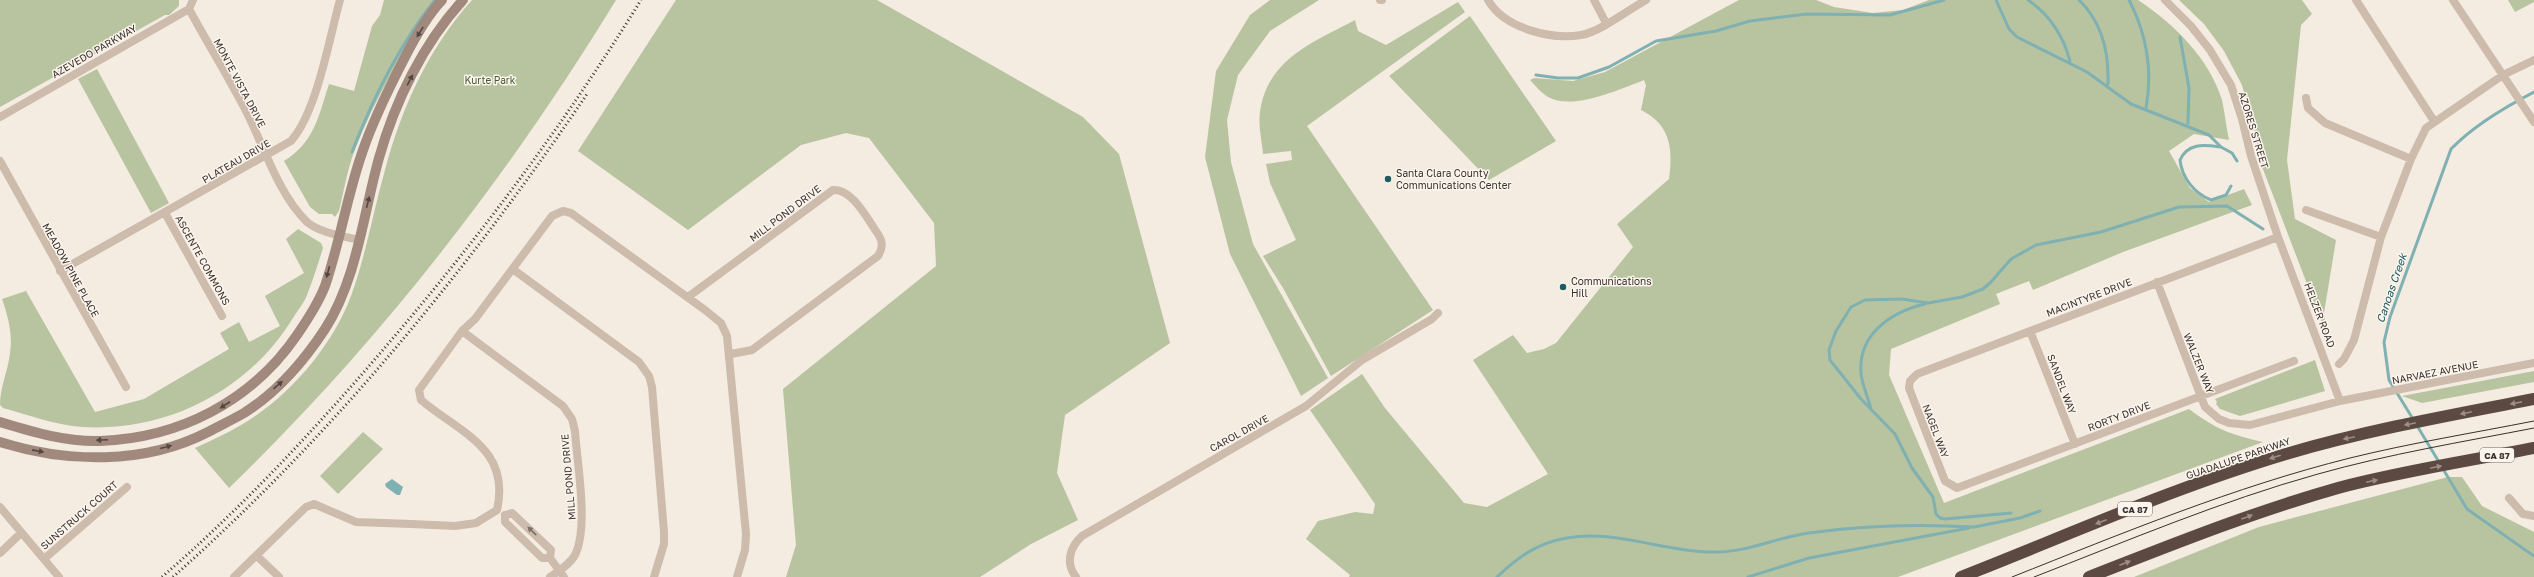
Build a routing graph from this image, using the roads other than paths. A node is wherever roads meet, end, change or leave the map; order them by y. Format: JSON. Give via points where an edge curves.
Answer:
{"nodes":[{"id":1,"x":194,"y":0,"type":"edge"},
{"id":2,"x":340,"y":0,"type":"edge"},
{"id":3,"x":442,"y":0,"type":"edge"},
{"id":4,"x":462,"y":0,"type":"edge"},
{"id":5,"x":1488,"y":0,"type":"edge"},
{"id":6,"x":1594,"y":0,"type":"edge"},
{"id":7,"x":1646,"y":0,"type":"edge"},
{"id":8,"x":2165,"y":0,"type":"edge"},
{"id":9,"x":2356,"y":0,"type":"edge"},
{"id":10,"x":2453,"y":0,"type":"edge"},
{"id":11,"x":189,"y":9,"type":"junction"},
{"id":12,"x":1606,"y":23,"type":"junction"},
{"id":13,"x":2534,"y":60,"type":"edge"},
{"id":14,"x":2503,"y":75,"type":"junction"},
{"id":15,"x":2306,"y":98,"type":"dead end"},
{"id":16,"x":0,"y":117,"type":"edge"},
{"id":17,"x":2434,"y":120,"type":"junction"},
{"id":18,"x":2534,"y":122,"type":"edge"},
{"id":19,"x":266,"y":156,"type":"junction"},
{"id":20,"x":2411,"y":159,"type":"junction"},
{"id":21,"x":0,"y":161,"type":"edge"},
{"id":22,"x":2306,"y":210,"type":"dead end"},
{"id":23,"x":165,"y":213,"type":"junction"},
{"id":24,"x":339,"y":235,"type":"junction"},
{"id":25,"x":2278,"y":237,"type":"junction"},
{"id":26,"x":2382,"y":237,"type":"junction"},
{"id":27,"x":359,"y":240,"type":"junction"},
{"id":28,"x":514,"y":270,"type":"junction"},
{"id":29,"x":60,"y":271,"type":"junction"},
{"id":30,"x":2156,"y":282,"type":"junction"},
{"id":31,"x":688,"y":297,"type":"junction"},
{"id":32,"x":1438,"y":313,"type":"dead end"},
{"id":33,"x":222,"y":316,"type":"dead end"},
{"id":34,"x":462,"y":331,"type":"junction"},
{"id":35,"x":2030,"y":331,"type":"junction"},
{"id":36,"x":731,"y":354,"type":"junction"},
{"id":37,"x":2294,"y":361,"type":"dead end"},
{"id":38,"x":2534,"y":363,"type":"edge"},
{"id":39,"x":2339,"y":364,"type":"dead end"},
{"id":40,"x":1910,"y":380,"type":"joint"},
{"id":41,"x":126,"y":387,"type":"dead end"},
{"id":42,"x":2200,"y":395,"type":"junction"},
{"id":43,"x":2534,"y":399,"type":"edge"},
{"id":44,"x":2340,"y":401,"type":"junction"},
{"id":45,"x":0,"y":422,"type":"edge"},
{"id":46,"x":0,"y":442,"type":"edge"},
{"id":47,"x":2074,"y":444,"type":"junction"},
{"id":48,"x":2534,"y":448,"type":"edge"},
{"id":49,"x":128,"y":487,"type":"dead end"},
{"id":50,"x":1951,"y":487,"type":"joint"},
{"id":51,"x":2509,"y":498,"type":"dead end"},
{"id":52,"x":0,"y":507,"type":"edge"},
{"id":53,"x":497,"y":510,"type":"junction"},
{"id":54,"x":2534,"y":516,"type":"edge"},
{"id":55,"x":21,"y":533,"type":"junction"},
{"id":56,"x":0,"y":553,"type":"edge"},
{"id":57,"x":258,"y":557,"type":"junction"},
{"id":58,"x":44,"y":559,"type":"junction"},
{"id":59,"x":561,"y":574,"type":"edge"},
{"id":60,"x":60,"y":577,"type":"edge"},
{"id":61,"x":234,"y":577,"type":"edge"},
{"id":62,"x":279,"y":577,"type":"edge"},
{"id":63,"x":550,"y":577,"type":"edge"},
{"id":64,"x":654,"y":577,"type":"edge"},
{"id":65,"x":737,"y":577,"type":"edge"},
{"id":66,"x":1076,"y":577,"type":"edge"},
{"id":67,"x":1960,"y":577,"type":"edge"},
{"id":68,"x":2089,"y":577,"type":"edge"}],
"edges":[{"from":1,"to":11,"type":"street"},
{"from":2,"to":19,"type":"street","name":"PLATEAU DRIVE","via":[[310,105],[300,130],[291,141]]},
{"from":3,"to":24,"type":"street","one_way":true,"via":[[409,49],[384,96],[362,154]]},
{"from":27,"to":4,"type":"street","one_way":true,"via":[[379,157],[397,103],[422,55]]},
{"from":5,"to":12,"type":"street","via":[[1492,7],[1514,23],[1543,33],[1582,35]]},
{"from":6,"to":12,"type":"street"},
{"from":7,"to":12,"type":"street"},
{"from":8,"to":25,"type":"street","name":"AZORES STREET","via":[[2210,50],[2231,85]]},
{"from":9,"to":17,"type":"street"},
{"from":10,"to":14,"type":"street"},
{"from":11,"to":16,"type":"street","name":"AZEVEDO PARKWAY"},
{"from":11,"to":19,"type":"street","name":"MONTE VISTA DRIVE","via":[[246,113]]},
{"from":13,"to":14,"type":"street"},
{"from":14,"to":17,"type":"street"},
{"from":14,"to":18,"type":"street"},
{"from":15,"to":20,"type":"street","via":[[2308,108],[2324,123]]},
{"from":17,"to":20,"type":"street","via":[[2426,128]]},
{"from":19,"to":23,"type":"street","name":"PLATEAU DRIVE"},
{"from":19,"to":24,"type":"street","name":"MONTE VISTA DRIVE","via":[[289,198],[308,223]]},
{"from":20,"to":26,"type":"street"},
{"from":21,"to":29,"type":"street","name":"MEADOW PINE PLACE"},
{"from":22,"to":26,"type":"street"},
{"from":23,"to":29,"type":"street","name":"PLATEAU DRIVE"},
{"from":23,"to":33,"type":"street","name":"ASCENTE COMMONS"},
{"from":24,"to":27,"type":"street","name":"MONTE VISTA DRIVE"},
{"from":24,"to":45,"type":"street","one_way":true,"via":[[325,286],[314,310],[281,359],[251,387],[222,407],[193,422],[145,436],[99,441],[44,435]]},
{"from":25,"to":30,"type":"street","name":"MACINTYRE DRIVE"},
{"from":25,"to":44,"type":"street","name":"HELZER ROAD"},
{"from":26,"to":39,"type":"street","via":[[2354,340]]},
{"from":46,"to":27,"type":"street","one_way":true,"via":[[69,457],[118,457],[191,440],[245,413],[288,377],[325,329],[341,295]]},
{"from":28,"to":31,"type":"street","via":[[552,216],[559,212],[568,212]]},
{"from":28,"to":34,"type":"street"},
{"from":28,"to":64,"type":"street","via":[[632,356],[649,376],[664,532],[664,544]]},
{"from":29,"to":41,"type":"street","name":"MEADOW PINE PLACE"},
{"from":30,"to":35,"type":"street","name":"MACINTYRE DRIVE"},
{"from":30,"to":42,"type":"street","name":"WALZER WAY"},
{"from":31,"to":36,"type":"street","via":[[721,324]]},
{"from":31,"to":36,"type":"street","name":"MILL POND DRIVE","via":[[833,190],[839,189],[848,194],[882,241],[882,249],[878,256],[752,350]]},
{"from":32,"to":66,"type":"street","name":"CAROL DRIVE","via":[[1362,360],[1306,406],[1082,536],[1073,545],[1070,557],[1071,569]]},
{"from":34,"to":53,"type":"street","via":[[423,382],[419,396],[485,448],[497,474]]},
{"from":34,"to":59,"type":"street","name":"MILL POND DRIVE","via":[[563,406],[572,419],[582,524],[575,556]]},
{"from":35,"to":40,"type":"street","name":"MACINTYRE DRIVE","via":[[1917,374]]},
{"from":35,"to":47,"type":"street","name":"SANDEL WAY"},
{"from":36,"to":65,"type":"street","via":[[746,534],[746,550]]},
{"from":37,"to":42,"type":"street","name":"RORTY DRIVE"},
{"from":38,"to":44,"type":"street","name":"NARVAEZ AVENUE"},
{"from":40,"to":50,"type":"street","name":"NAGEL WAY","via":[[1909,388],[1917,409],[1945,481]]},
{"from":42,"to":44,"type":"street","name":"WALZER WAY","via":[[2205,407],[2219,419],[2239,425],[2250,425]]},
{"from":42,"to":47,"type":"street","name":"RORTY DRIVE"},
{"from":43,"to":67,"type":"highway","name":"GUADALUPE PARKWAY","number":"CA 87","one_way":true,"via":[[2328,442],[2245,467]]},
{"from":47,"to":50,"type":"street","name":"RORTY DRIVE","via":[[1961,488]]},
{"from":68,"to":48,"type":"highway","number":"CA 87","one_way":true,"via":[[2257,513],[2340,488]]},
{"from":49,"to":58,"type":"street","name":"SUNSTRUCK COURT"},
{"from":51,"to":54,"type":"street","via":[[2523,514]]},
{"from":52,"to":55,"type":"street"},
{"from":53,"to":57,"type":"street","via":[[476,524],[411,524],[356,522],[314,504],[306,507]]},
{"from":53,"to":59,"type":"street","via":[[505,515],[512,513],[531,530],[551,550],[550,558]]},
{"from":55,"to":56,"type":"street"},
{"from":55,"to":58,"type":"street"},
{"from":57,"to":61,"type":"street"},
{"from":57,"to":62,"type":"street"},
{"from":58,"to":60,"type":"street"},
{"from":59,"to":63,"type":"street","name":"MILL POND DRIVE"}]}
